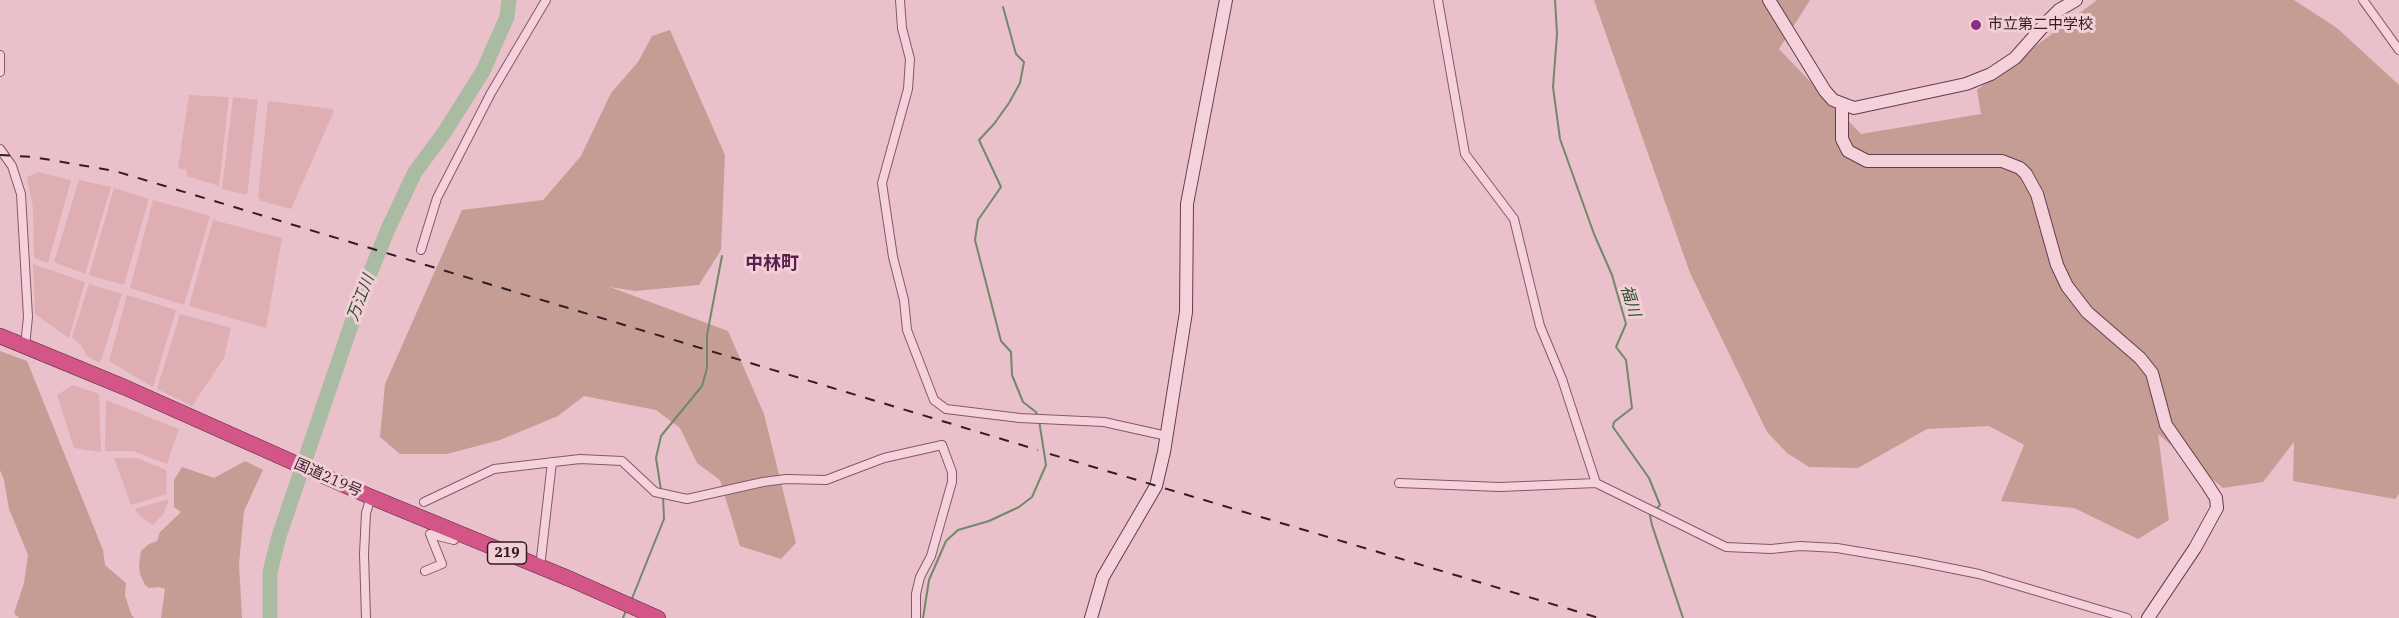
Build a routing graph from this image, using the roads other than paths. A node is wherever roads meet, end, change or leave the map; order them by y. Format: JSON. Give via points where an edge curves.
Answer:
{"nodes":[{"id":1,"x":546,"y":0,"type":"edge"},
{"id":2,"x":900,"y":0,"type":"edge"},
{"id":3,"x":1226,"y":0,"type":"edge"},
{"id":4,"x":1438,"y":0,"type":"edge"},
{"id":5,"x":1769,"y":0,"type":"edge"},
{"id":6,"x":2076,"y":0,"type":"edge"},
{"id":7,"x":2363,"y":0,"type":"edge"},
{"id":8,"x":2399,"y":50,"type":"edge"},
{"id":9,"x":0,"y":55,"type":"edge"},
{"id":10,"x":0,"y":72,"type":"edge"},
{"id":11,"x":1842,"y":105,"type":"junction"},
{"id":12,"x":0,"y":148,"type":"edge"},
{"id":13,"x":421,"y":249,"type":"dead end"},
{"id":14,"x":0,"y":336,"type":"edge"},
{"id":15,"x":25,"y":346,"type":"junction"},
{"id":16,"x":1167,"y":436,"type":"junction"},
{"id":17,"x":552,"y":462,"type":"junction"},
{"id":18,"x":1399,"y":483,"type":"dead end"},
{"id":19,"x":1596,"y":483,"type":"junction"},
{"id":20,"x":371,"y":497,"type":"junction"},
{"id":21,"x":423,"y":502,"type":"dead end"},
{"id":22,"x":459,"y":533,"type":"junction"},
{"id":23,"x":540,"y":567,"type":"junction"},
{"id":24,"x":425,"y":571,"type":"dead end"},
{"id":25,"x":366,"y":618,"type":"edge"},
{"id":26,"x":658,"y":618,"type":"edge"},
{"id":27,"x":916,"y":618,"type":"edge"},
{"id":28,"x":1091,"y":618,"type":"edge"},
{"id":29,"x":2127,"y":618,"type":"edge"},
{"id":30,"x":2148,"y":618,"type":"edge"}],
"edges":[{"from":1,"to":13,"type":"street","via":[[491,93],[437,198]]},
{"from":2,"to":16,"type":"street","via":[[910,58],[908,89],[882,183],[907,330],[934,400],[946,409],[1104,422]]},
{"from":3,"to":16,"type":"street","via":[[1187,204],[1186,312]]},
{"from":4,"to":19,"type":"street","via":[[1465,154],[1514,219],[1540,326]]},
{"from":5,"to":11,"type":"street","via":[[1825,91]]},
{"from":6,"to":11,"type":"street","via":[[2059,10],[2015,58],[1991,74],[1966,84],[1863,107]]},
{"from":7,"to":8,"type":"street"},
{"from":9,"to":10,"type":"street"},
{"from":11,"to":30,"type":"street","via":[[1842,139],[1848,151],[1867,161],[2002,161],[2020,168],[2037,194],[2067,286],[2087,312],[2152,373],[2166,425],[2216,498],[2217,508]]},
{"from":12,"to":15,"type":"street","via":[[15,173],[21,194],[28,317]]},
{"from":14,"to":15,"type":"highway","name":"国道219号","number":"219"},
{"from":15,"to":20,"type":"highway","name":"国道219号","number":"219"},
{"from":16,"to":28,"type":"street","via":[[1156,486],[1103,577]]},
{"from":17,"to":21,"type":"street","via":[[494,469]]},
{"from":17,"to":23,"type":"street"},
{"from":17,"to":27,"type":"street","via":[[622,461],[655,492],[687,499],[763,482],[826,480],[884,458],[942,445],[952,482],[931,556],[920,577]]},
{"from":18,"to":19,"type":"street","via":[[1500,487]]},
{"from":19,"to":29,"type":"street","via":[[1726,547],[1837,548],[1914,561],[1979,573]]},
{"from":20,"to":22,"type":"highway","name":"国道219号","number":"219"},
{"from":20,"to":25,"type":"street","via":[[366,513],[364,554]]},
{"from":22,"to":23,"type":"highway","name":"国道219号","number":"219"},
{"from":22,"to":24,"type":"street","via":[[454,540],[430,534],[442,564]]},
{"from":23,"to":26,"type":"highway","name":"国道219号","number":"219"}]}
